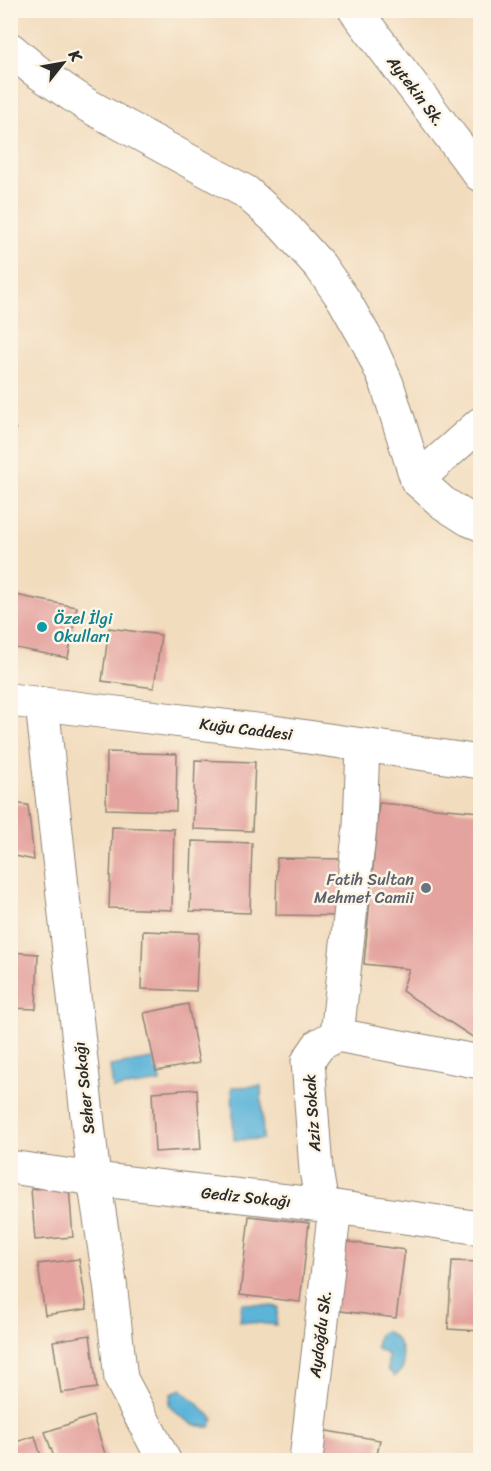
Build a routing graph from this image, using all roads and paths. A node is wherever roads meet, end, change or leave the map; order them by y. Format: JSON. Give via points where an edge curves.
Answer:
{"nodes":[{"id":1,"x":355,"y":10,"type":"edge"},
{"id":2,"x":10,"y":50,"type":"edge"},
{"id":3,"x":479,"y":174,"type":"edge"},
{"id":4,"x":480,"y":424,"type":"edge"},
{"id":5,"x":417,"y":480,"type":"junction"},
{"id":6,"x":480,"y":524,"type":"edge"},
{"id":7,"x":26,"y":702,"type":"edge"},
{"id":8,"x":363,"y":745,"type":"junction"},
{"id":9,"x":480,"y":762,"type":"edge"},
{"id":10,"x":337,"y":1035,"type":"junction"},
{"id":11,"x":480,"y":1062,"type":"edge"},
{"id":12,"x":10,"y":1167,"type":"edge"},
{"id":13,"x":94,"y":1179,"type":"junction"},
{"id":14,"x":328,"y":1206,"type":"junction"},
{"id":15,"x":480,"y":1228,"type":"edge"},
{"id":16,"x":164,"y":1461,"type":"edge"},
{"id":17,"x":306,"y":1461,"type":"edge"}],
"edges":[{"from":1,"to":3,"type":"street","name":"Aytekin Sk."},
{"from":2,"to":5,"type":"street","via":[[87,105],[246,192],[283,225],[320,266],[369,344],[387,384]]},
{"from":4,"to":5,"type":"street"},
{"from":5,"to":6,"type":"street","via":[[443,503]]},
{"from":7,"to":8,"type":"street","name":"Kuğu Caddesi"},
{"from":7,"to":13,"type":"street","name":"Seher Sokağı"},
{"from":8,"to":9,"type":"street","name":"Kuğu Caddesi"},
{"from":8,"to":10,"type":"street","via":[[360,826]]},
{"from":10,"to":11,"type":"street"},
{"from":10,"to":14,"type":"street","name":"Aziz Sokak","via":[[319,1045],[308,1061],[316,1170]]},
{"from":12,"to":13,"type":"street","name":"Gediz Sokağı"},
{"from":13,"to":14,"type":"street","name":"Gediz Sokağı"},
{"from":13,"to":16,"type":"street","name":"Seher Sokağı","via":[[121,1379]]},
{"from":14,"to":15,"type":"street","name":"Gediz Sokağı"},
{"from":14,"to":17,"type":"street","name":"Aydoğdu Sk."}]}
